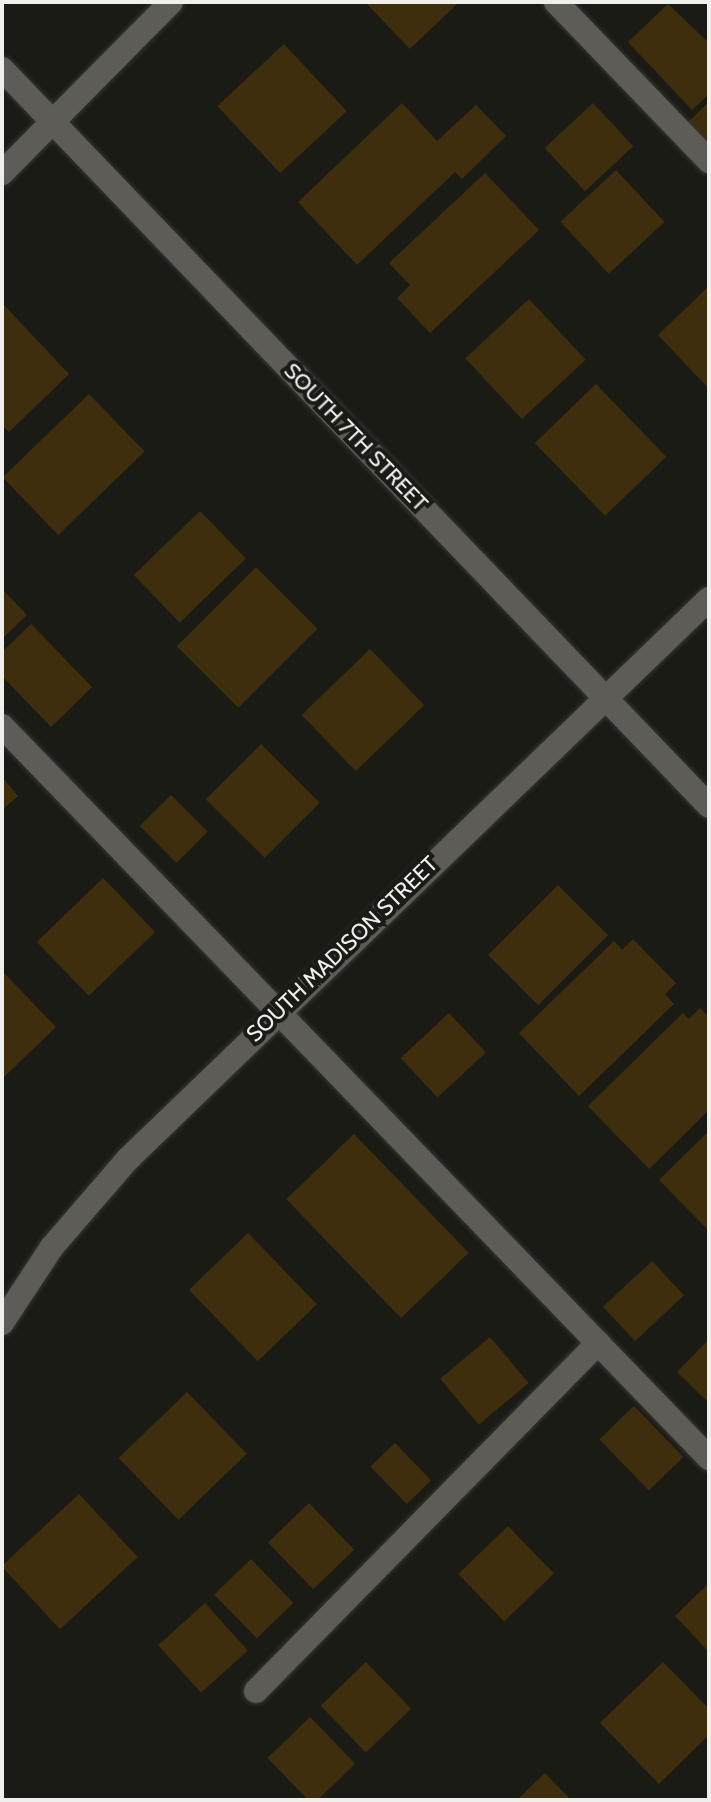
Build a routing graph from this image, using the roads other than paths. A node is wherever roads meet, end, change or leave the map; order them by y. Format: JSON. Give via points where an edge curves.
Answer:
{"nodes":[{"id":1,"x":171,"y":2,"type":"edge"},
{"id":2,"x":556,"y":2,"type":"edge"},
{"id":3,"x":2,"y":69,"type":"edge"},
{"id":4,"x":52,"y":121,"type":"junction"},
{"id":5,"x":709,"y":161,"type":"edge"},
{"id":6,"x":2,"y":173,"type":"edge"},
{"id":7,"x":709,"y":599,"type":"edge"},
{"id":8,"x":607,"y":698,"type":"junction"},
{"id":9,"x":3,"y":728,"type":"edge"},
{"id":10,"x":709,"y":806,"type":"edge"},
{"id":11,"x":276,"y":1010,"type":"junction"},
{"id":12,"x":2,"y":1323,"type":"edge"},
{"id":13,"x":598,"y":1343,"type":"junction"},
{"id":14,"x":709,"y":1458,"type":"edge"},
{"id":15,"x":256,"y":1691,"type":"dead end"}],
"edges":[{"from":1,"to":4,"type":"street"},
{"from":2,"to":5,"type":"street"},
{"from":3,"to":4,"type":"street","name":"SOUTH 7TH STREET"},
{"from":4,"to":6,"type":"street"},
{"from":4,"to":8,"type":"street","name":"SOUTH 7TH STREET"},
{"from":7,"to":8,"type":"street","name":"SOUTH MADISON STREET"},
{"from":8,"to":10,"type":"street","name":"SOUTH 7TH STREET"},
{"from":8,"to":11,"type":"street","name":"SOUTH MADISON STREET"},
{"from":9,"to":11,"type":"street"},
{"from":11,"to":12,"type":"street","name":"SOUTH MADISON STREET","via":[[128,1159],[52,1247]]},
{"from":11,"to":13,"type":"street"},
{"from":13,"to":14,"type":"street"},
{"from":13,"to":15,"type":"street"}]}
